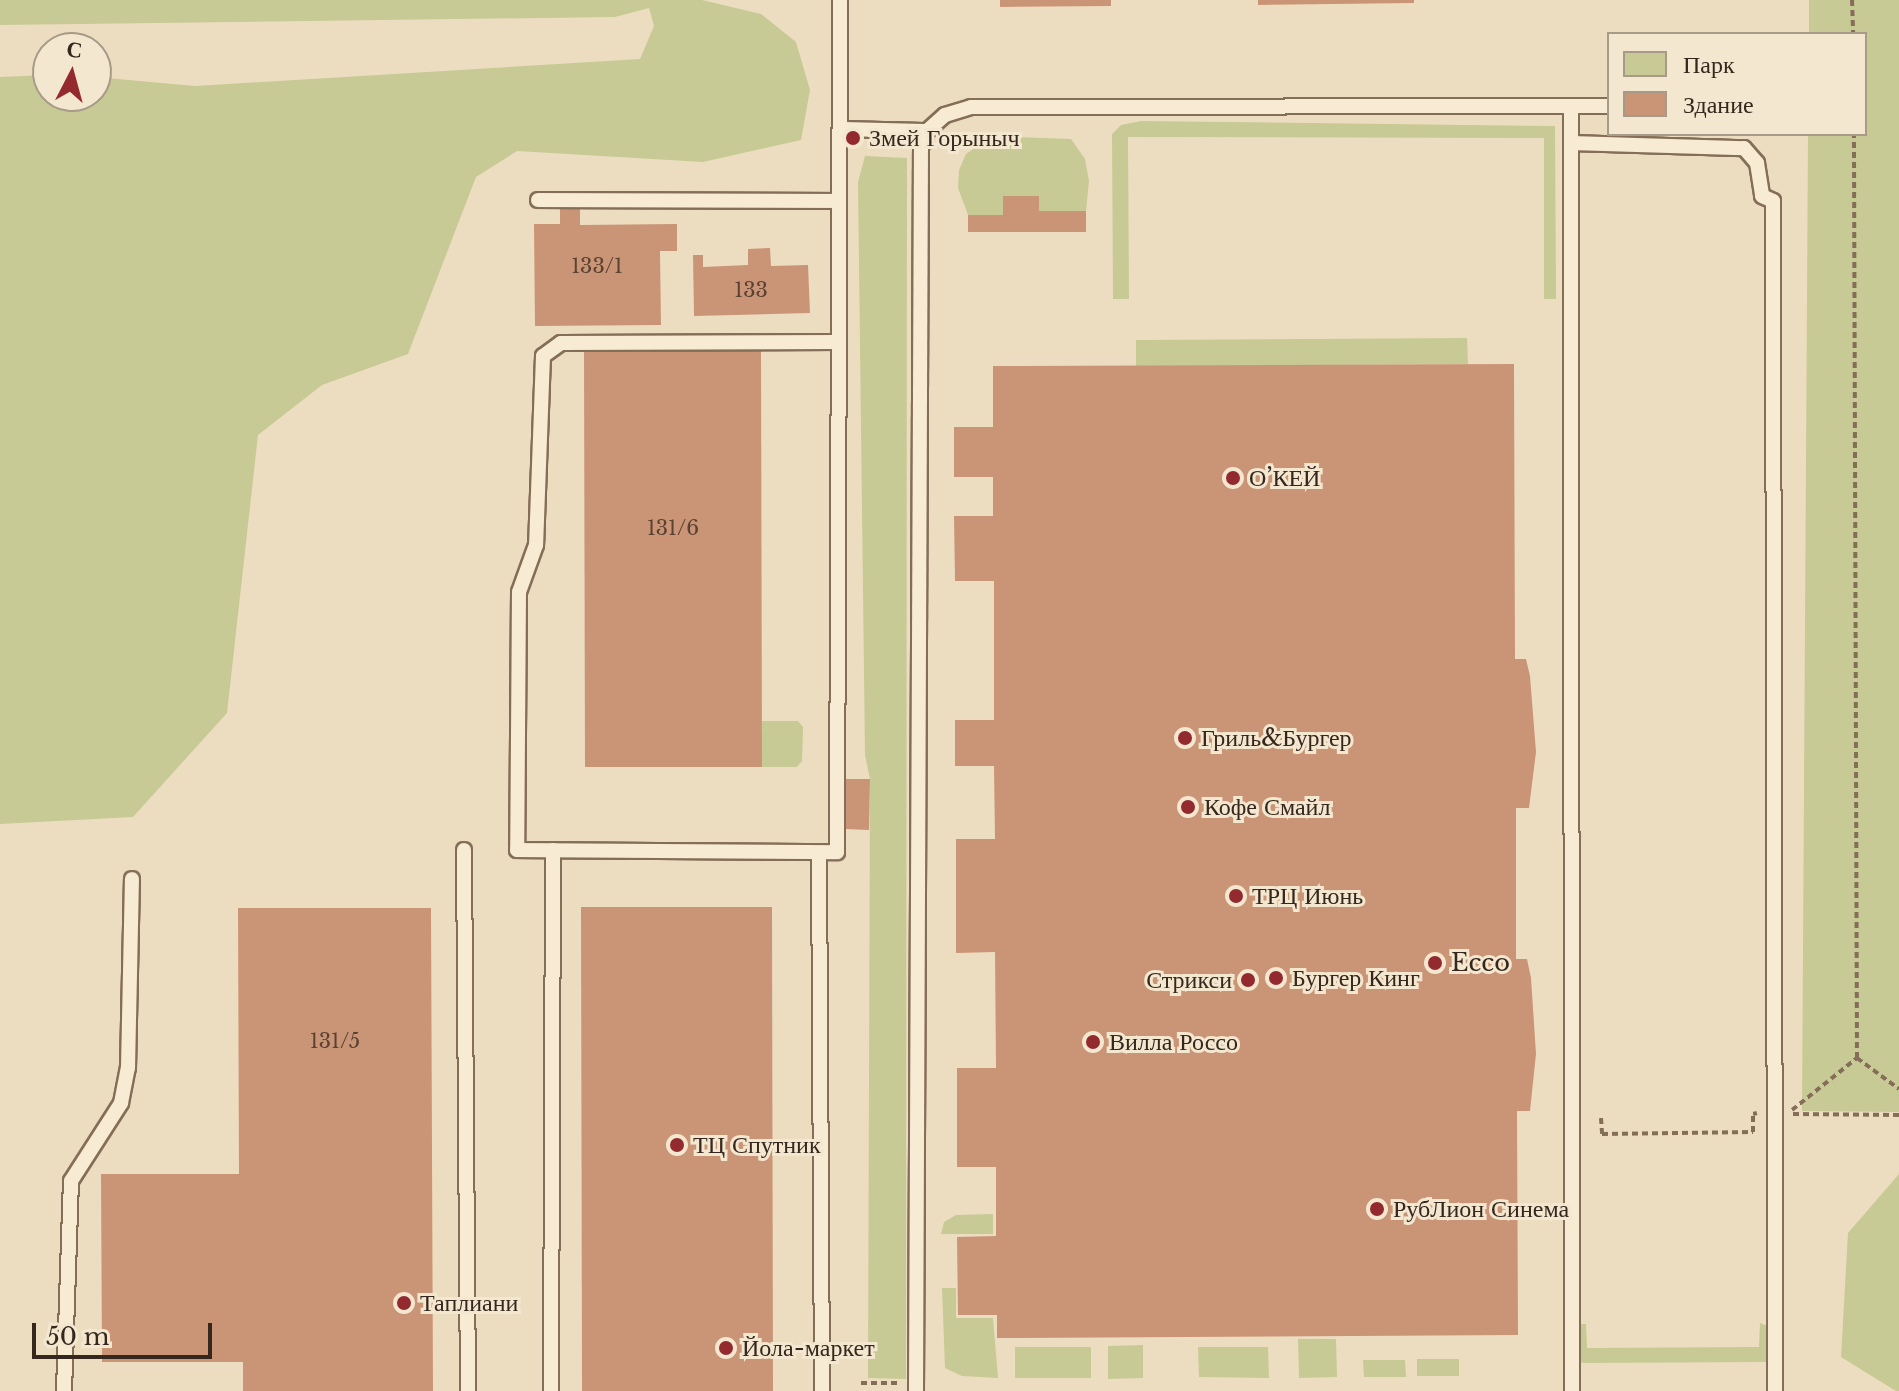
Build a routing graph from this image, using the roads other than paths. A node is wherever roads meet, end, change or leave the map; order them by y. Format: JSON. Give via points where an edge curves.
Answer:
{"nodes":[{"id":1,"x":840,"y":0,"type":"edge"},
{"id":2,"x":1571,"y":106,"type":"junction"},
{"id":3,"x":1607,"y":106,"type":"edge"},
{"id":4,"x":840,"y":129,"type":"junction"},
{"id":5,"x":927,"y":131,"type":"junction"},
{"id":6,"x":1571,"y":143,"type":"junction"},
{"id":7,"x":538,"y":200,"type":"dead end"},
{"id":8,"x":839,"y":201,"type":"junction"},
{"id":9,"x":838,"y":342,"type":"junction"},
{"id":10,"x":464,"y":850,"type":"dead end"},
{"id":11,"x":553,"y":850,"type":"junction"},
{"id":12,"x":819,"y":853,"type":"junction"},
{"id":13,"x":132,"y":879,"type":"dead end"},
{"id":14,"x":911,"y":1387,"type":"edge"},
{"id":15,"x":64,"y":1391,"type":"edge"},
{"id":16,"x":468,"y":1391,"type":"edge"},
{"id":17,"x":551,"y":1391,"type":"edge"},
{"id":18,"x":822,"y":1391,"type":"edge"},
{"id":19,"x":1572,"y":1391,"type":"edge"},
{"id":20,"x":1775,"y":1391,"type":"edge"}],
"edges":[{"from":1,"to":4,"type":"lane"},
{"from":2,"to":3,"type":"lane"},
{"from":2,"to":5,"type":"lane","via":[[971,107],[945,115]]},
{"from":2,"to":6,"type":"lane"},
{"from":4,"to":5,"type":"lane"},
{"from":4,"to":8,"type":"lane"},
{"from":5,"to":14,"type":"lane","via":[[921,148]]},
{"from":6,"to":19,"type":"lane"},
{"from":6,"to":20,"type":"lane","via":[[1744,148],[1757,163],[1762,196],[1773,201]]},
{"from":7,"to":8,"type":"lane"},
{"from":8,"to":9,"type":"lane"},
{"from":9,"to":11,"type":"lane","via":[[561,343],[543,356],[536,545],[519,592],[517,850]]},
{"from":9,"to":12,"type":"lane","via":[[837,852]]},
{"from":10,"to":16,"type":"lane"},
{"from":11,"to":12,"type":"lane"},
{"from":11,"to":17,"type":"lane"},
{"from":12,"to":18,"type":"lane"},
{"from":13,"to":15,"type":"lane","via":[[128,1068],[121,1103],[71,1181]]}]}
